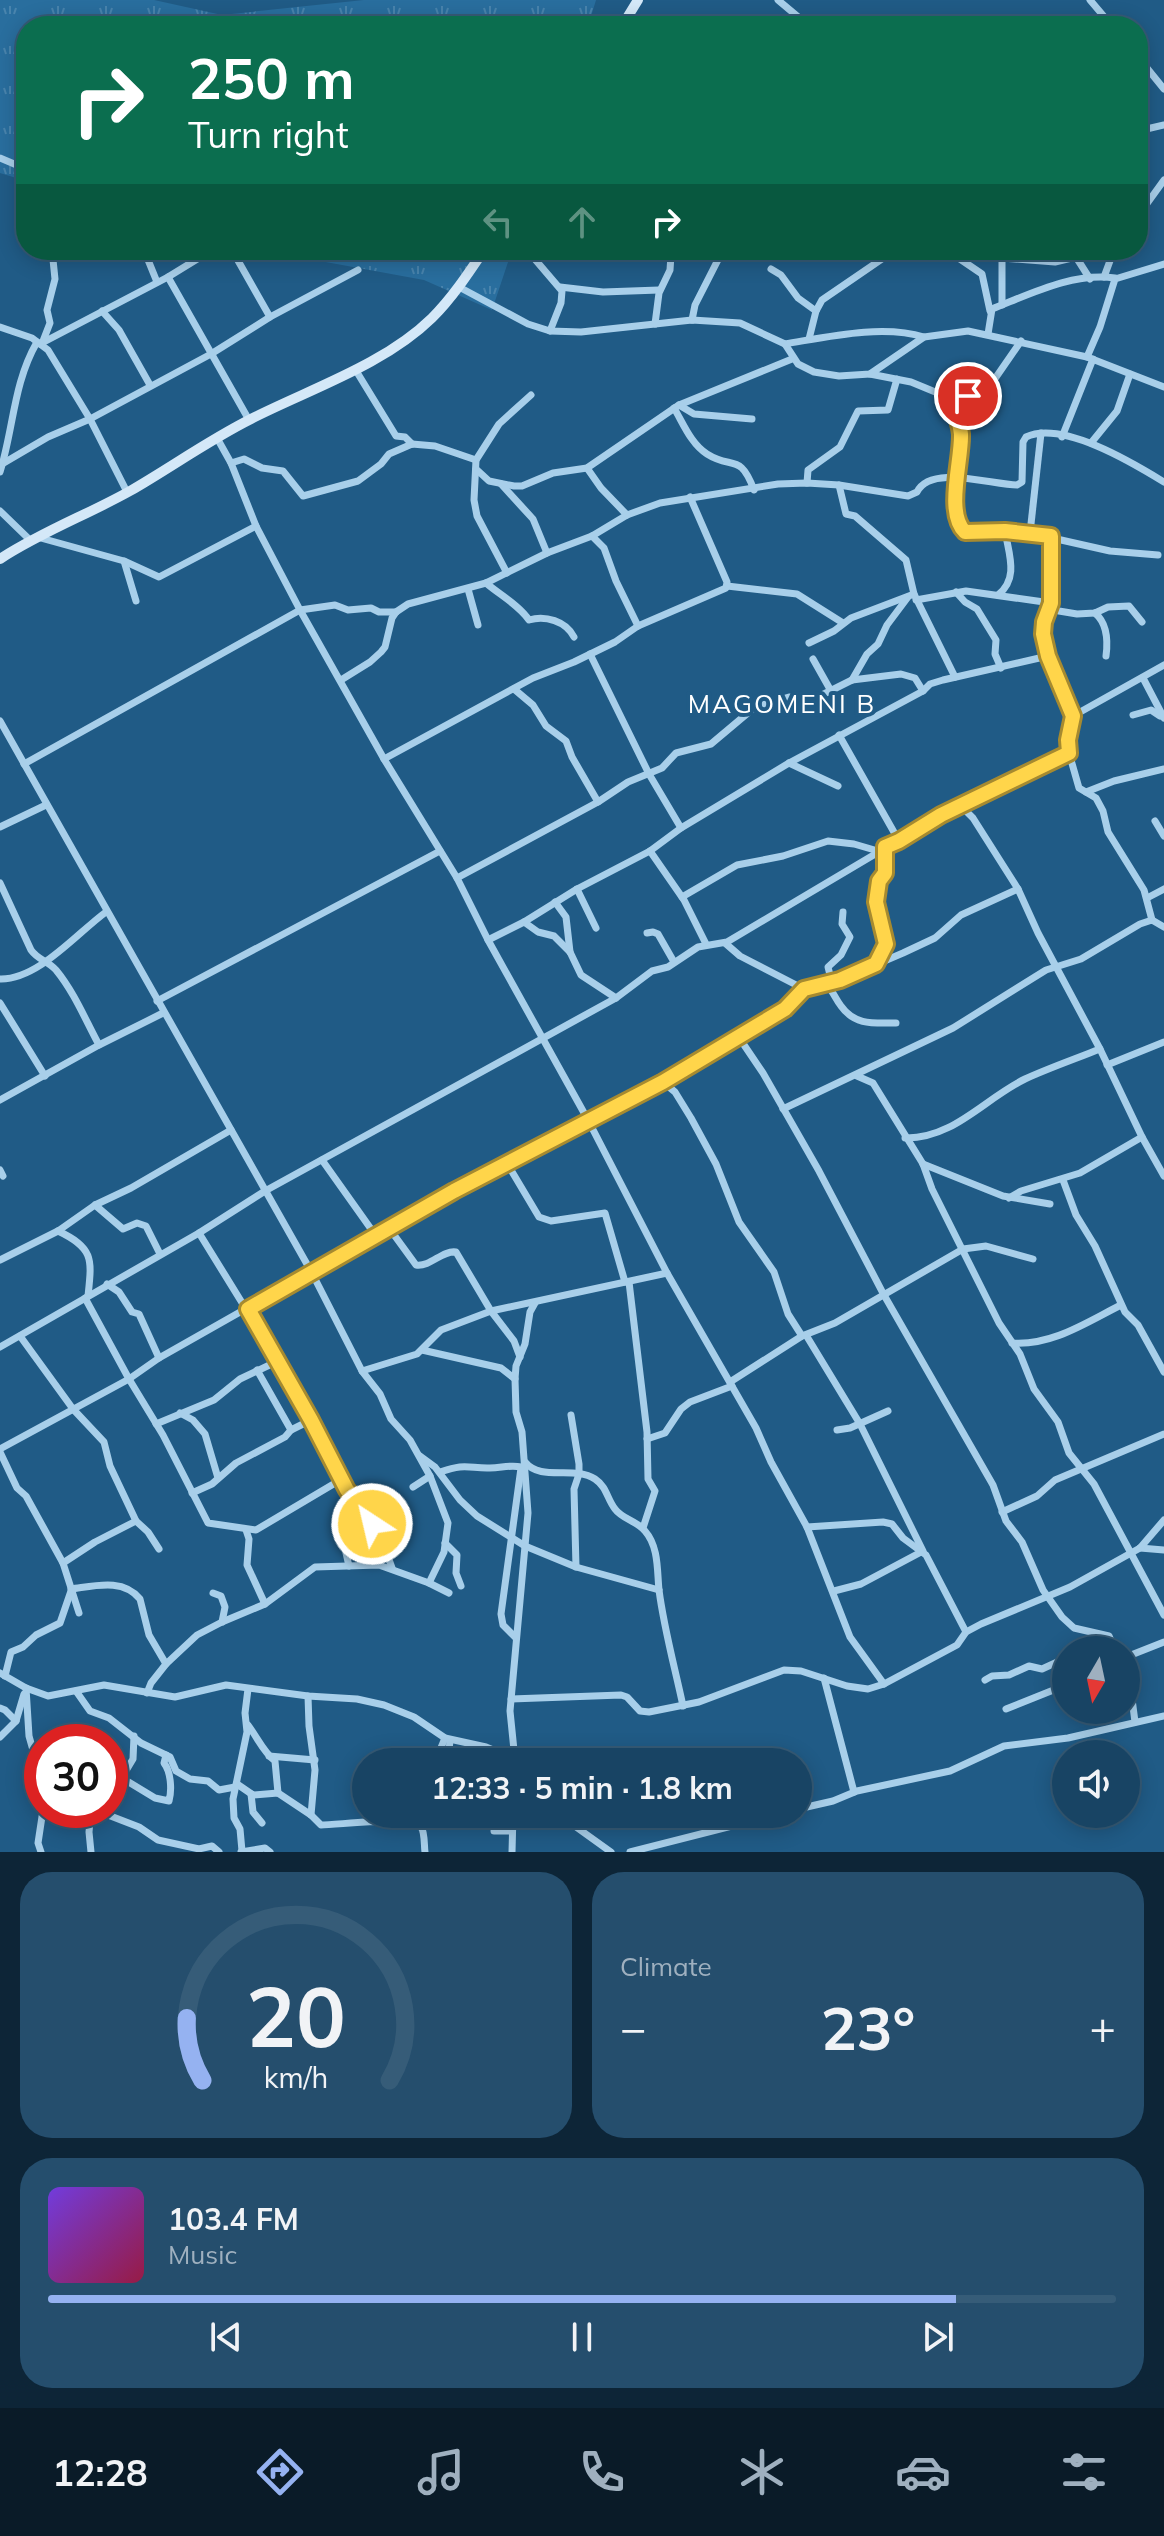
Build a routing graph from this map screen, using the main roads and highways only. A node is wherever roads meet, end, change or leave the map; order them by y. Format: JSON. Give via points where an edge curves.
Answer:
{"nodes":[{"id":1,"x":477,"y":260,"type":"edge"},
{"id":2,"x":0,"y":559,"type":"edge"}],
"edges":[{"from":1,"to":2,"type":"main road","via":[[433,317],[403,341]]}]}
